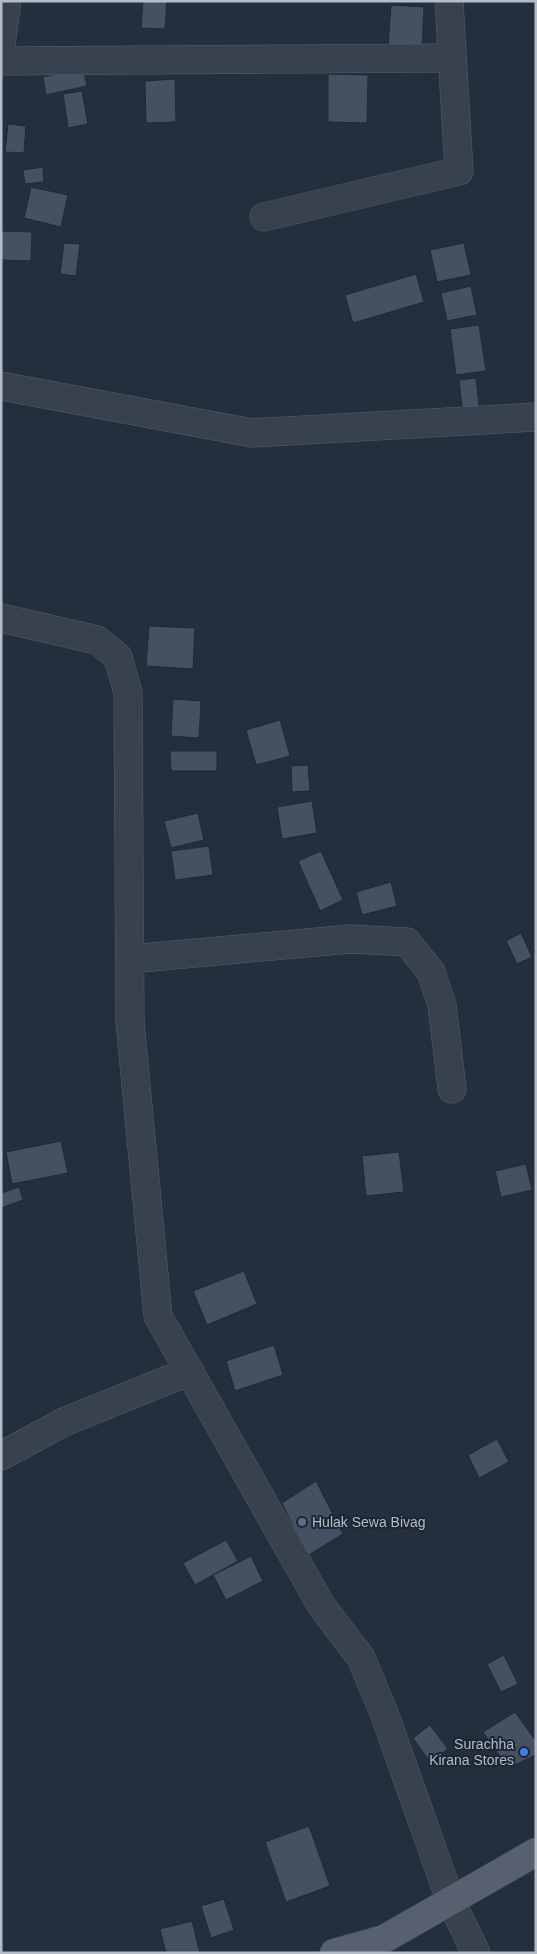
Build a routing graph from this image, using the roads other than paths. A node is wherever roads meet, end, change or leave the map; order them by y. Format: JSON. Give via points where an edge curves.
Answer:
{"nodes":[{"id":1,"x":7,"y":1,"type":"edge"},
{"id":2,"x":449,"y":1,"type":"edge"},
{"id":3,"x":1,"y":44,"type":"edge"},
{"id":4,"x":452,"y":58,"type":"junction"},
{"id":5,"x":1,"y":62,"type":"edge"},
{"id":6,"x":264,"y":217,"type":"dead end"},
{"id":7,"x":1,"y":386,"type":"edge"},
{"id":8,"x":536,"y":417,"type":"edge"},
{"id":9,"x":1,"y":618,"type":"edge"},
{"id":10,"x":130,"y":959,"type":"junction"},
{"id":11,"x":452,"y":1089,"type":"dead end"},
{"id":12,"x":190,"y":1371,"type":"junction"},
{"id":13,"x":1,"y":1456,"type":"edge"},
{"id":14,"x":536,"y":1852,"type":"edge"},
{"id":15,"x":450,"y":1899,"type":"junction"},
{"id":16,"x":334,"y":1953,"type":"edge"},
{"id":17,"x":476,"y":1953,"type":"edge"}],
"edges":[{"from":1,"to":3,"type":"street"},
{"from":2,"to":4,"type":"street"},
{"from":4,"to":5,"type":"street"},
{"from":4,"to":6,"type":"street","via":[[459,171]]},
{"from":7,"to":8,"type":"street","via":[[252,434]]},
{"from":9,"to":10,"type":"street","via":[[97,640],[118,657],[128,693]]},
{"from":10,"to":11,"type":"street","via":[[350,939],[407,942],[431,972],[442,1005]]},
{"from":10,"to":12,"type":"street","via":[[130,1022],[158,1316]]},
{"from":12,"to":13,"type":"street","via":[[64,1422]]},
{"from":12,"to":15,"type":"street","via":[[321,1605],[361,1658],[384,1713]]},
{"from":14,"to":15,"type":"main road"},
{"from":15,"to":16,"type":"main road","via":[[384,1939]]},
{"from":15,"to":17,"type":"street"}]}
